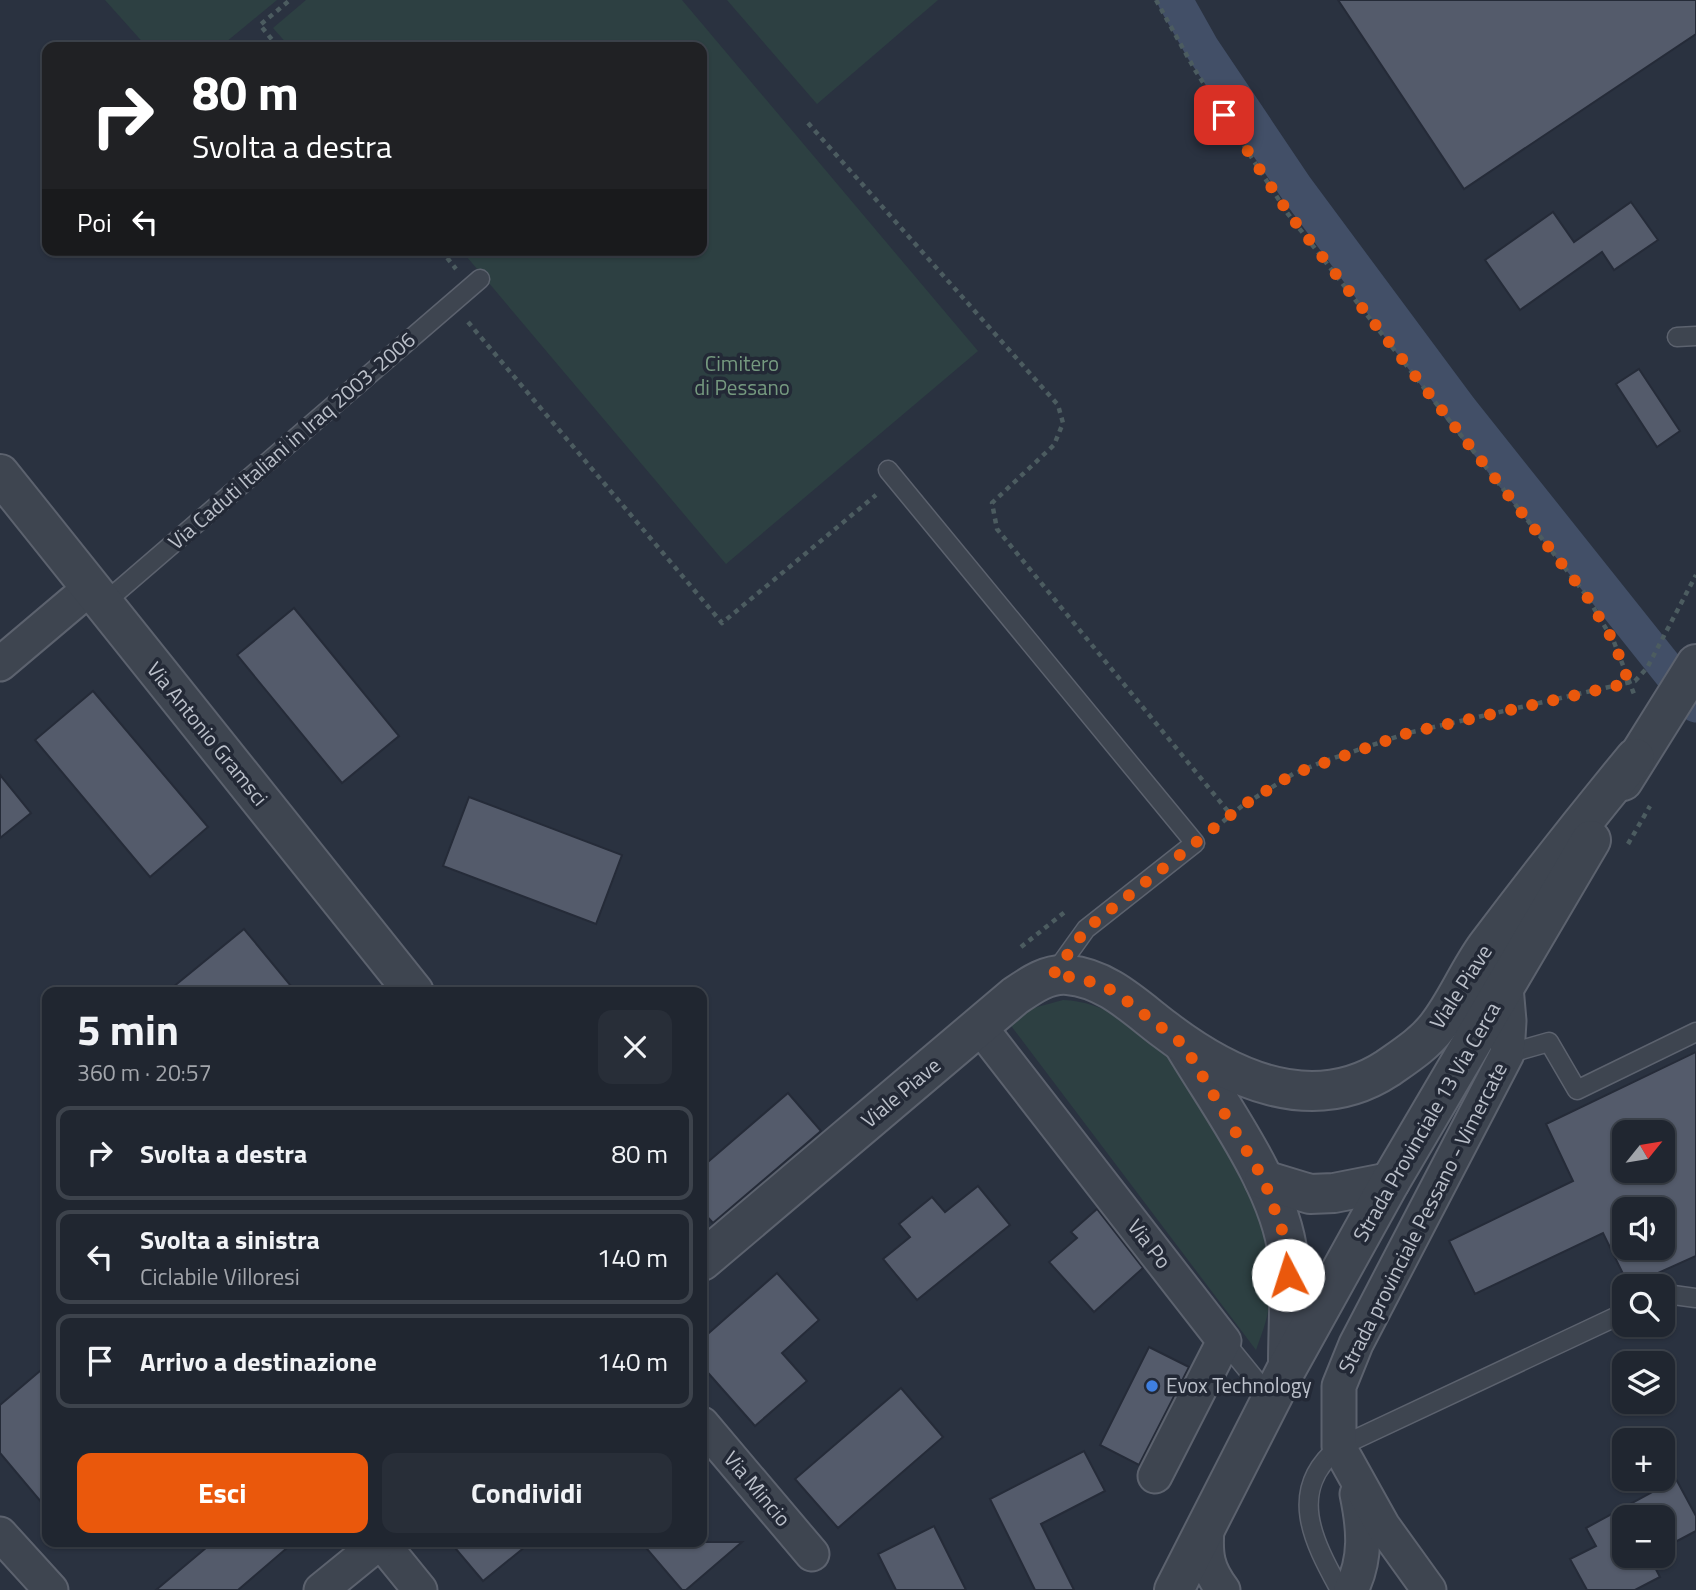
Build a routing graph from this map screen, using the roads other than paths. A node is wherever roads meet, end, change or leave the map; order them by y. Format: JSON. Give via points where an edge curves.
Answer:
{"nodes":[{"id":1,"x":480,"y":279,"type":"dead end"},
{"id":2,"x":1696,"y":336,"type":"edge"},
{"id":3,"x":1677,"y":337,"type":"dead end"},
{"id":4,"x":0,"y":474,"type":"edge"},
{"id":5,"x":892,"y":475,"type":"road end"},
{"id":6,"x":96,"y":596,"type":"junction"},
{"id":7,"x":0,"y":664,"type":"edge"},
{"id":8,"x":1696,"y":664,"type":"edge"},
{"id":9,"x":1635,"y":758,"type":"junction"},
{"id":10,"x":1052,"y":976,"type":"junction"},
{"id":11,"x":410,"y":987,"type":"edge"},
{"id":12,"x":1506,"y":987,"type":"junction"},
{"id":13,"x":980,"y":1027,"type":"junction"},
{"id":14,"x":1696,"y":1032,"type":"edge"},
{"id":15,"x":1184,"y":1045,"type":"junction"},
{"id":16,"x":1507,"y":1054,"type":"junction"},
{"id":17,"x":1264,"y":1180,"type":"junction"},
{"id":18,"x":1390,"y":1182,"type":"junction"},
{"id":19,"x":707,"y":1257,"type":"edge"},
{"id":20,"x":1675,"y":1295,"type":"edge"},
{"id":21,"x":1696,"y":1298,"type":"edge"},
{"id":22,"x":1612,"y":1320,"type":"edge"},
{"id":23,"x":1224,"y":1341,"type":"junction"},
{"id":24,"x":1280,"y":1384,"type":"junction"},
{"id":25,"x":707,"y":1429,"type":"edge"},
{"id":26,"x":1339,"y":1447,"type":"junction"},
{"id":27,"x":1155,"y":1476,"type":"dead end"},
{"id":28,"x":1354,"y":1478,"type":"junction"},
{"id":29,"x":1207,"y":1529,"type":"junction"},
{"id":30,"x":0,"y":1534,"type":"edge"},
{"id":31,"x":374,"y":1547,"type":"edge"},
{"id":32,"x":384,"y":1547,"type":"edge"},
{"id":33,"x":812,"y":1554,"type":"dead end"},
{"id":34,"x":51,"y":1590,"type":"edge"},
{"id":35,"x":321,"y":1590,"type":"edge"},
{"id":36,"x":420,"y":1590,"type":"edge"},
{"id":37,"x":1174,"y":1590,"type":"edge"},
{"id":38,"x":1223,"y":1590,"type":"edge"},
{"id":39,"x":1340,"y":1590,"type":"edge"},
{"id":40,"x":1351,"y":1590,"type":"edge"},
{"id":41,"x":1429,"y":1590,"type":"edge"}],
"edges":[{"from":1,"to":6,"type":"lane","name":"Via Caduti Italiani in Iraq 2003-2006"},
{"from":2,"to":3,"type":"lane"},
{"from":4,"to":6,"type":"street","name":"Via Antonio Gramsci"},
{"from":5,"to":10,"type":"lane","via":[[1195,843],[1086,929]]},
{"from":6,"to":7,"type":"street","via":[[49,623]]},
{"from":6,"to":11,"type":"street","name":"Via Antonio Gramsci"},
{"from":8,"to":9,"type":"street","name":"Strada Provinciale 13 Via Cerca"},
{"from":9,"to":12,"type":"street","name":"Strada Provinciale 13 Via Cerca"},
{"from":9,"to":15,"type":"street","name":"Viale Piave","via":[[1473,965],[1438,1027],[1385,1070],[1338,1089],[1284,1090],[1255,1082]]},
{"from":10,"to":13,"type":"street","name":"Viale Piave","via":[[1015,996]]},
{"from":10,"to":15,"type":"street","name":"Viale Piave","via":[[1078,977],[1114,991]]},
{"from":12,"to":16,"type":"street","name":"Strada provinciale Pessano - Vimercate"},
{"from":12,"to":18,"type":"street","name":"Strada Provinciale 13 Via Cerca"},
{"from":13,"to":19,"type":"street","name":"Viale Piave"},
{"from":13,"to":23,"type":"street","name":"Via Po"},
{"from":14,"to":16,"type":"lane","via":[[1577,1090],[1549,1042]]},
{"from":15,"to":17,"type":"street","name":"Viale Piave"},
{"from":16,"to":26,"type":"street","name":"Strada provinciale Pessano - Vimercate","via":[[1341,1376]]},
{"from":17,"to":18,"type":"street","via":[[1310,1194]]},
{"from":17,"to":24,"type":"street","name":"Viale Piave","via":[[1288,1256]]},
{"from":18,"to":24,"type":"street","name":"Strada Provinciale 13 Via Cerca"},
{"from":20,"to":21,"type":"lane"},
{"from":22,"to":26,"type":"lane"},
{"from":23,"to":24,"type":"lane"},
{"from":23,"to":27,"type":"street"},
{"from":24,"to":29,"type":"street","name":"Strada Provinciale 13 Via Cerca"},
{"from":25,"to":33,"type":"street","name":"Via Mincio"},
{"from":26,"to":28,"type":"street","name":"Strada provinciale Pessano - Vimercate"},
{"from":26,"to":39,"type":"lane","via":[[1313,1477],[1308,1510],[1319,1552]]},
{"from":28,"to":40,"type":"street","via":[[1364,1531],[1362,1558]]},
{"from":28,"to":41,"type":"street","name":"Strada provinciale Pessano - Vimercate"},
{"from":29,"to":37,"type":"street","name":"Strada Provinciale 13 Via Cerca"},
{"from":29,"to":38,"type":"street","via":[[1205,1556],[1210,1573]]},
{"from":30,"to":34,"type":"street"},
{"from":31,"to":35,"type":"street"},
{"from":32,"to":36,"type":"street"}]}
